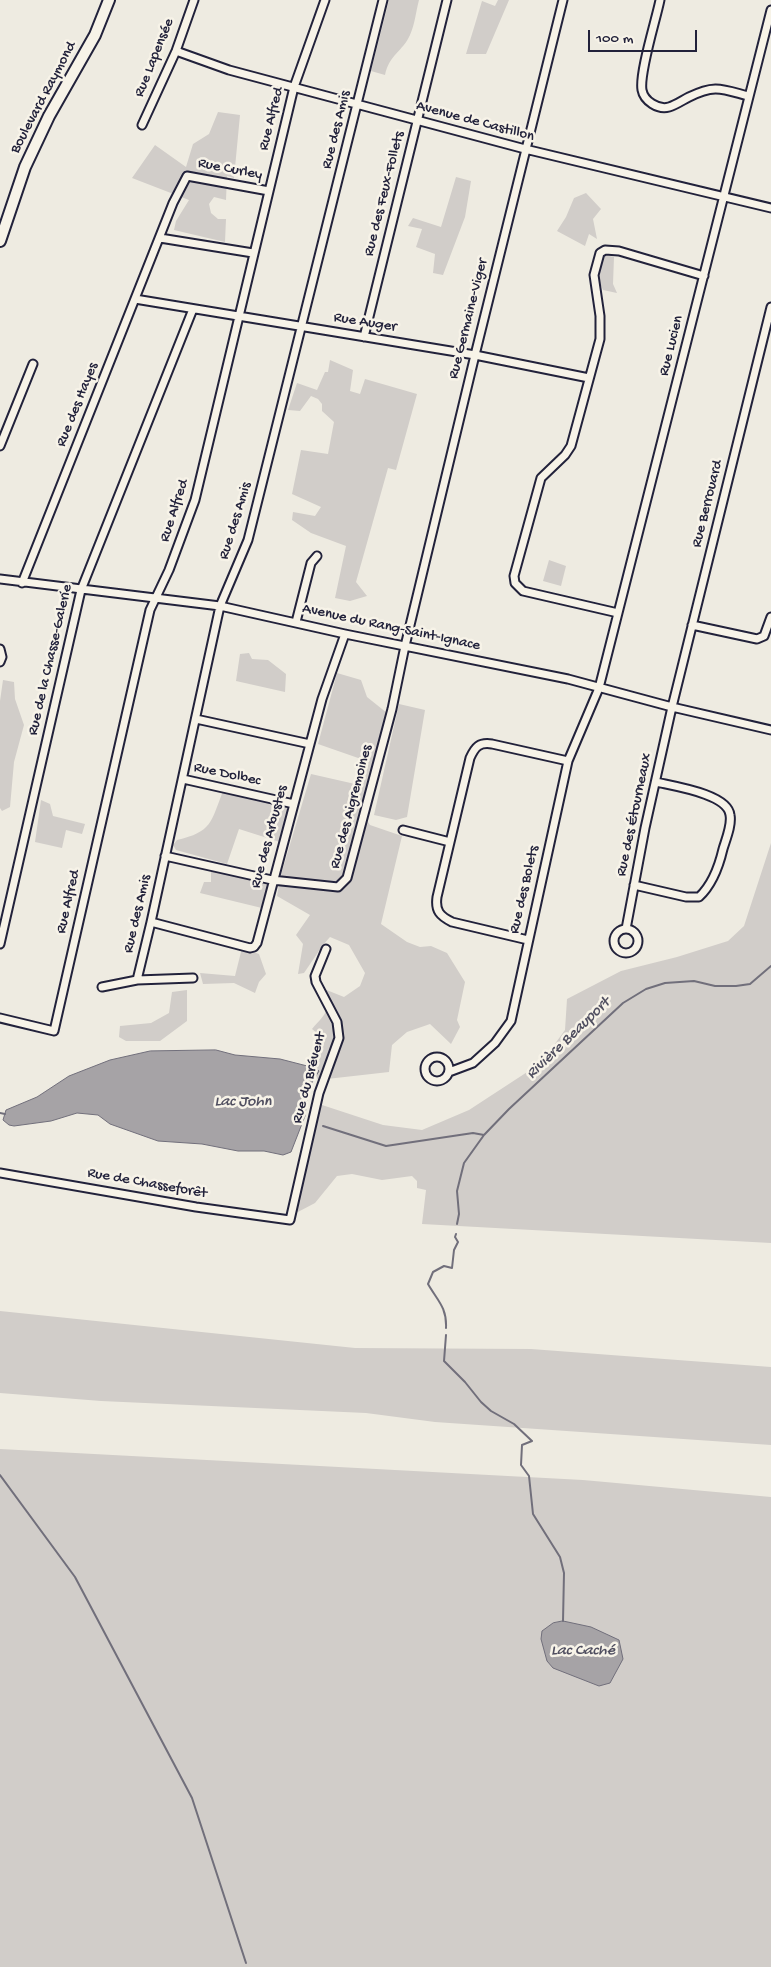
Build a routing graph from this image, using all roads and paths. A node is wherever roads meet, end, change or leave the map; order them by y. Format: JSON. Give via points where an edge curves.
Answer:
{"nodes":[{"id":1,"x":109,"y":0,"type":"edge"},
{"id":2,"x":194,"y":0,"type":"edge"},
{"id":3,"x":325,"y":0,"type":"edge"},
{"id":4,"x":384,"y":0,"type":"edge"},
{"id":5,"x":447,"y":0,"type":"edge"},
{"id":6,"x":562,"y":0,"type":"edge"},
{"id":7,"x":660,"y":0,"type":"edge"},
{"id":8,"x":771,"y":10,"type":"edge"},
{"id":9,"x":176,"y":51,"type":"junction"},
{"id":10,"x":294,"y":87,"type":"junction"},
{"id":11,"x":748,"y":96,"type":"junction"},
{"id":12,"x":357,"y":104,"type":"junction"},
{"id":13,"x":418,"y":120,"type":"junction"},
{"id":14,"x":142,"y":126,"type":"dead end"},
{"id":15,"x":525,"y":150,"type":"junction"},
{"id":16,"x":187,"y":176,"type":"joint"},
{"id":17,"x":269,"y":191,"type":"junction"},
{"id":18,"x":723,"y":197,"type":"junction"},
{"id":19,"x":771,"y":208,"type":"edge"},
{"id":20,"x":160,"y":238,"type":"junction"},
{"id":21,"x":0,"y":241,"type":"edge"},
{"id":22,"x":253,"y":253,"type":"junction"},
{"id":23,"x":704,"y":276,"type":"junction"},
{"id":24,"x":135,"y":299,"type":"junction"},
{"id":25,"x":771,"y":307,"type":"edge"},
{"id":26,"x":194,"y":309,"type":"junction"},
{"id":27,"x":238,"y":316,"type":"junction"},
{"id":28,"x":301,"y":327,"type":"junction"},
{"id":29,"x":768,"y":329,"type":"edge"},
{"id":30,"x":364,"y":337,"type":"junction"},
{"id":31,"x":475,"y":355,"type":"junction"},
{"id":32,"x":33,"y":364,"type":"dead end"},
{"id":33,"x":589,"y":378,"type":"junction"},
{"id":34,"x":0,"y":446,"type":"edge"},
{"id":35,"x":317,"y":556,"type":"dead end"},
{"id":36,"x":0,"y":579,"type":"edge"},
{"id":37,"x":22,"y":583,"type":"junction"},
{"id":38,"x":80,"y":590,"type":"junction"},
{"id":39,"x":155,"y":598,"type":"junction"},
{"id":40,"x":220,"y":606,"type":"junction"},
{"id":41,"x":618,"y":613,"type":"junction"},
{"id":42,"x":771,"y":617,"type":"edge"},
{"id":43,"x":296,"y":622,"type":"junction"},
{"id":44,"x":692,"y":625,"type":"junction"},
{"id":45,"x":345,"y":634,"type":"junction"},
{"id":46,"x":405,"y":646,"type":"junction"},
{"id":47,"x":0,"y":649,"type":"edge"},
{"id":48,"x":0,"y":662,"type":"edge"},
{"id":49,"x":599,"y":688,"type":"junction"},
{"id":50,"x":672,"y":707,"type":"junction"},
{"id":51,"x":196,"y":719,"type":"junction"},
{"id":52,"x":771,"y":730,"type":"edge"},
{"id":53,"x":310,"y":744,"type":"junction"},
{"id":54,"x":568,"y":761,"type":"junction"},
{"id":55,"x":183,"y":779,"type":"junction"},
{"id":56,"x":656,"y":782,"type":"junction"},
{"id":57,"x":294,"y":804,"type":"junction"},
{"id":58,"x":403,"y":830,"type":"dead end"},
{"id":59,"x":450,"y":842,"type":"junction"},
{"id":60,"x":165,"y":856,"type":"junction"},
{"id":61,"x":272,"y":880,"type":"junction"},
{"id":62,"x":634,"y":885,"type":"junction"},
{"id":63,"x":151,"y":922,"type":"junction"},
{"id":64,"x":626,"y":928,"type":"dead end"},
{"id":65,"x":528,"y":940,"type":"junction"},
{"id":66,"x":0,"y":944,"type":"edge"},
{"id":67,"x":326,"y":949,"type":"dead end"},
{"id":68,"x":193,"y":978,"type":"dead end"},
{"id":69,"x":136,"y":980,"type":"junction"},
{"id":70,"x":102,"y":987,"type":"dead end"},
{"id":71,"x":0,"y":1018,"type":"edge"},
{"id":72,"x":449,"y":1072,"type":"dead end"},
{"id":73,"x":0,"y":1173,"type":"edge"},
{"id":74,"x":290,"y":1220,"type":"joint"}],
"edges":[{"from":1,"to":21,"type":"street","name":"Boulevard Raymond","via":[[95,35],[48,116],[25,167]]},
{"from":2,"to":9,"type":"street","name":"Rue Lapensée"},
{"from":3,"to":10,"type":"street","name":"Rue Alfred"},
{"from":4,"to":12,"type":"street","name":"Rue des Amis"},
{"from":5,"to":13,"type":"street","name":"Rue des Feux-Follets"},
{"from":6,"to":15,"type":"street","name":"Rue Germaine-Viger"},
{"from":7,"to":11,"type":"street","via":[[642,78],[644,96],[649,102],[668,107],[711,88]]},
{"from":8,"to":11,"type":"street","name":"Rue Lucien"},
{"from":9,"to":10,"type":"street","name":"Avenue de Castillon","via":[[229,70]]},
{"from":9,"to":14,"type":"street","name":"Rue Lapensée"},
{"from":10,"to":12,"type":"street","name":"Avenue de Castillon"},
{"from":10,"to":17,"type":"street","name":"Rue Alfred"},
{"from":11,"to":18,"type":"street","name":"Rue Lucien"},
{"from":12,"to":13,"type":"street","name":"Avenue de Castillon"},
{"from":12,"to":28,"type":"street","name":"Rue des Amis"},
{"from":13,"to":15,"type":"street","name":"Avenue de Castillon"},
{"from":13,"to":30,"type":"street","name":"Rue des Feux-Follets"},
{"from":15,"to":18,"type":"street","name":"Avenue de Castillon"},
{"from":15,"to":31,"type":"street","name":"Rue Germaine-Viger"},
{"from":16,"to":17,"type":"street","name":"Rue Curley"},
{"from":16,"to":20,"type":"street","name":"Rue des Hayes"},
{"from":17,"to":22,"type":"street","name":"Rue Alfred"},
{"from":18,"to":19,"type":"street","name":"Avenue de Castillon"},
{"from":18,"to":23,"type":"street","name":"Rue Lucien"},
{"from":20,"to":22,"type":"street"},
{"from":20,"to":24,"type":"street","name":"Rue des Hayes"},
{"from":22,"to":27,"type":"street","name":"Rue Alfred"},
{"from":23,"to":33,"type":"street","via":[[619,251],[600,253],[594,275],[600,339]]},
{"from":23,"to":41,"type":"street","name":"Rue Lucien"},
{"from":24,"to":26,"type":"street","name":"Rue Auger"},
{"from":24,"to":37,"type":"street","name":"Rue des Hayes"},
{"from":25,"to":29,"type":"street","name":"Rue Berrouard"},
{"from":26,"to":27,"type":"street","name":"Rue Auger"},
{"from":26,"to":38,"type":"street","name":"Rue de la Chasse-Galerie"},
{"from":27,"to":28,"type":"street","name":"Rue Auger"},
{"from":27,"to":39,"type":"street","name":"Rue Alfred","via":[[195,500]]},
{"from":28,"to":30,"type":"street","name":"Rue Auger"},
{"from":28,"to":40,"type":"street","name":"Rue des Amis","via":[[248,540]]},
{"from":29,"to":44,"type":"street","name":"Rue Berrouard"},
{"from":30,"to":31,"type":"street","name":"Rue Auger"},
{"from":31,"to":33,"type":"street","name":"Rue Auger"},
{"from":31,"to":46,"type":"street","name":"Rue Germaine-Viger"},
{"from":32,"to":34,"type":"street"},
{"from":33,"to":41,"type":"street","via":[[571,446],[537,488],[514,576],[518,587],[530,593]]},
{"from":35,"to":43,"type":"street","via":[[311,563]]},
{"from":36,"to":37,"type":"street","name":"Avenue du Rang-Saint-Ignace"},
{"from":37,"to":38,"type":"street","name":"Avenue du Rang-Saint-Ignace"},
{"from":38,"to":39,"type":"street","name":"Avenue du Rang-Saint-Ignace"},
{"from":38,"to":66,"type":"street","name":"Rue de la Chasse-Galerie"},
{"from":39,"to":40,"type":"street","name":"Avenue du Rang-Saint-Ignace"},
{"from":39,"to":71,"type":"street","name":"Rue Alfred","via":[[147,619],[54,1031]]},
{"from":40,"to":43,"type":"street","name":"Avenue du Rang-Saint-Ignace"},
{"from":40,"to":51,"type":"street","name":"Rue des Amis"},
{"from":41,"to":49,"type":"street","name":"Rue Lucien"},
{"from":42,"to":44,"type":"street","via":[[764,636],[757,639]]},
{"from":43,"to":45,"type":"street","name":"Avenue du Rang-Saint-Ignace"},
{"from":44,"to":50,"type":"street","name":"Rue Berrouard"},
{"from":45,"to":46,"type":"street","name":"Avenue du Rang-Saint-Ignace"},
{"from":45,"to":53,"type":"street","name":"Rue des Arbustes"},
{"from":46,"to":49,"type":"street","name":"Avenue du Rang-Saint-Ignace"},
{"from":46,"to":61,"type":"street","name":"Rue des Aigremoines","via":[[392,710],[348,878],[338,887]]},
{"from":47,"to":48,"type":"street"},
{"from":49,"to":50,"type":"street","name":"Avenue du Rang-Saint-Ignace"},
{"from":49,"to":54,"type":"street","name":"Rue des Bolets"},
{"from":50,"to":52,"type":"street","name":"Avenue du Rang-Saint-Ignace"},
{"from":50,"to":56,"type":"street","name":"Rue des Étourneaux"},
{"from":51,"to":53,"type":"street"},
{"from":51,"to":55,"type":"street","name":"Rue des Amis"},
{"from":53,"to":57,"type":"street","name":"Rue des Arbustes"},
{"from":54,"to":59,"type":"street","via":[[492,744],[478,745],[470,758]]},
{"from":54,"to":65,"type":"street","name":"Rue des Bolets"},
{"from":55,"to":57,"type":"street","name":"Rue Dolbec"},
{"from":55,"to":60,"type":"street","name":"Rue des Amis"},
{"from":56,"to":62,"type":"street","name":"Rue des Étourneaux"},
{"from":56,"to":62,"type":"street","via":[[715,797],[726,805],[731,817],[722,855],[708,888],[700,896],[686,897]]},
{"from":57,"to":61,"type":"street","name":"Rue des Arbustes"},
{"from":58,"to":59,"type":"street"},
{"from":59,"to":65,"type":"street","via":[[437,897],[438,913],[452,922]]},
{"from":60,"to":61,"type":"street","name":"Rue des Aigremoines"},
{"from":60,"to":63,"type":"street","name":"Rue des Amis"},
{"from":61,"to":63,"type":"street","name":"Rue des Arbustes","via":[[254,947]]},
{"from":62,"to":64,"type":"street","name":"Rue des Étourneaux"},
{"from":63,"to":69,"type":"street","name":"Rue des Amis"},
{"from":65,"to":72,"type":"street","name":"Rue des Bolets","via":[[511,1021],[495,1043],[473,1063]]},
{"from":67,"to":74,"type":"street","name":"Rue du Brévent","via":[[316,982],[337,1022],[339,1038],[319,1093]]},
{"from":68,"to":69,"type":"street"},
{"from":69,"to":70,"type":"street"},
{"from":73,"to":74,"type":"street","name":"Rue de Chasseforêt"}]}
